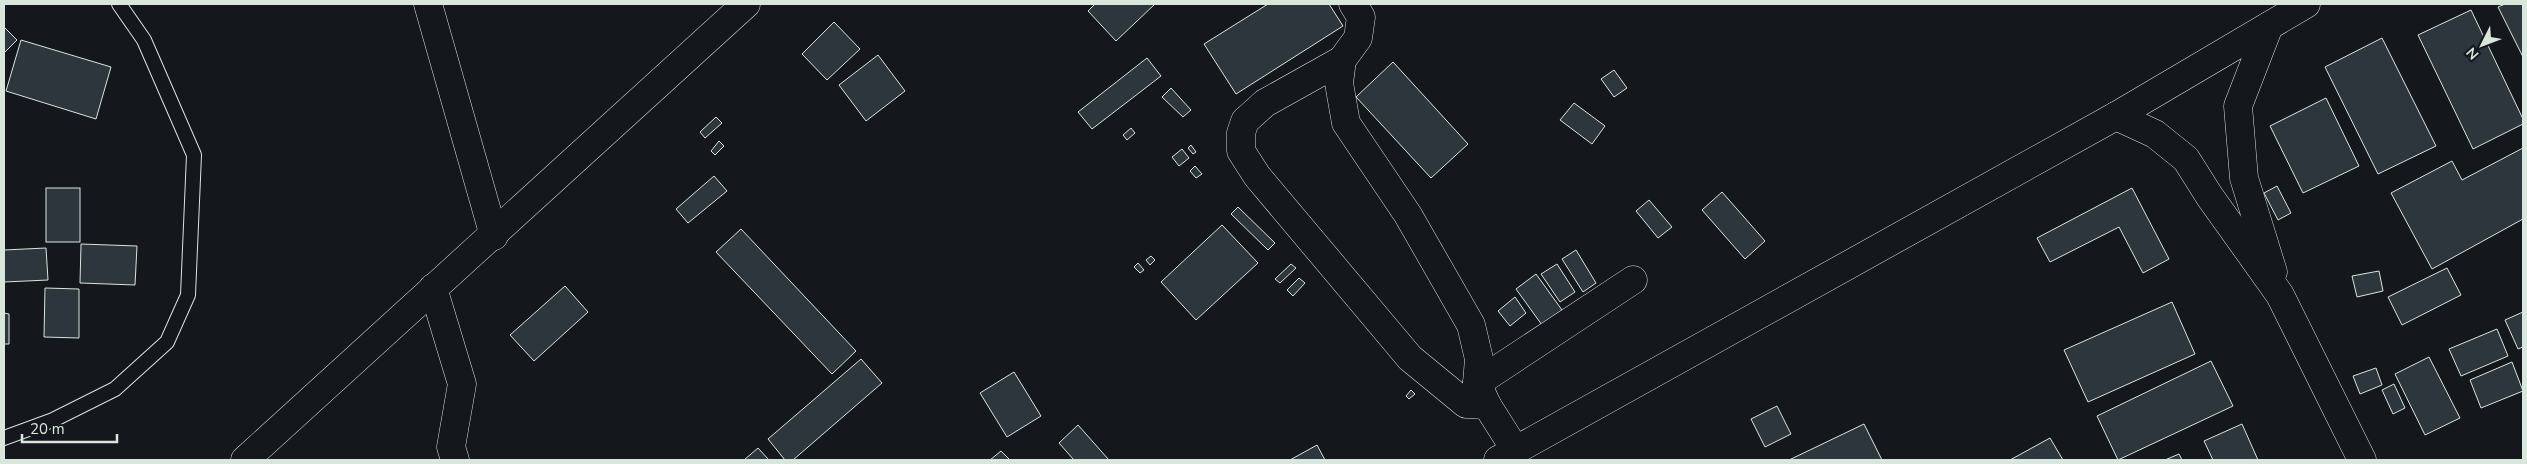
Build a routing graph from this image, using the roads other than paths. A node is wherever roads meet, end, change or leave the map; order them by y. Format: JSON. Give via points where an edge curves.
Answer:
{"nodes":[{"id":1,"x":119,"y":4,"type":"edge"},
{"id":2,"x":428,"y":4,"type":"edge"},
{"id":3,"x":746,"y":4,"type":"edge"},
{"id":4,"x":1353,"y":4,"type":"edge"},
{"id":5,"x":2306,"y":4,"type":"edge"},
{"id":6,"x":2270,"y":26,"type":"junction"},
{"id":7,"x":1342,"y":60,"type":"junction"},
{"id":8,"x":2116,"y":116,"type":"junction"},
{"id":9,"x":494,"y":236,"type":"junction"},
{"id":10,"x":1634,"y":280,"type":"dead end"},
{"id":11,"x":433,"y":288,"type":"junction"},
{"id":12,"x":2280,"y":295,"type":"junction"},
{"id":13,"x":1482,"y":394,"type":"junction"},
{"id":14,"x":4,"y":438,"type":"edge"},
{"id":15,"x":1507,"y":456,"type":"edge"},
{"id":16,"x":245,"y":460,"type":"edge"},
{"id":17,"x":454,"y":460,"type":"edge"},
{"id":18,"x":2362,"y":460,"type":"edge"}],
"edges":[{"from":1,"to":14,"type":"lane","via":[[144,40],[194,155],[188,295],[167,342],[115,389],[53,420]]},
{"from":2,"to":9,"type":"street"},
{"from":3,"to":9,"type":"street"},
{"from":4,"to":7,"type":"street","via":[[1361,17],[1358,38]]},
{"from":5,"to":6,"type":"street"},
{"from":6,"to":8,"type":"street"},
{"from":6,"to":12,"type":"street","via":[[2238,106],[2244,178]]},
{"from":7,"to":13,"type":"street","via":[[1339,84],[1346,123],[1408,215],[1471,325]]},
{"from":7,"to":13,"type":"street","via":[[1265,103],[1245,121],[1241,151],[1257,176],[1410,358],[1466,404]]},
{"from":8,"to":12,"type":"street","via":[[2155,134],[2186,159]]},
{"from":8,"to":15,"type":"street"},
{"from":9,"to":11,"type":"street"},
{"from":10,"to":13,"type":"street"},
{"from":11,"to":16,"type":"street"},
{"from":11,"to":17,"type":"street","via":[[462,384],[451,447]]},
{"from":12,"to":18,"type":"street"},
{"from":13,"to":15,"type":"street"}]}
